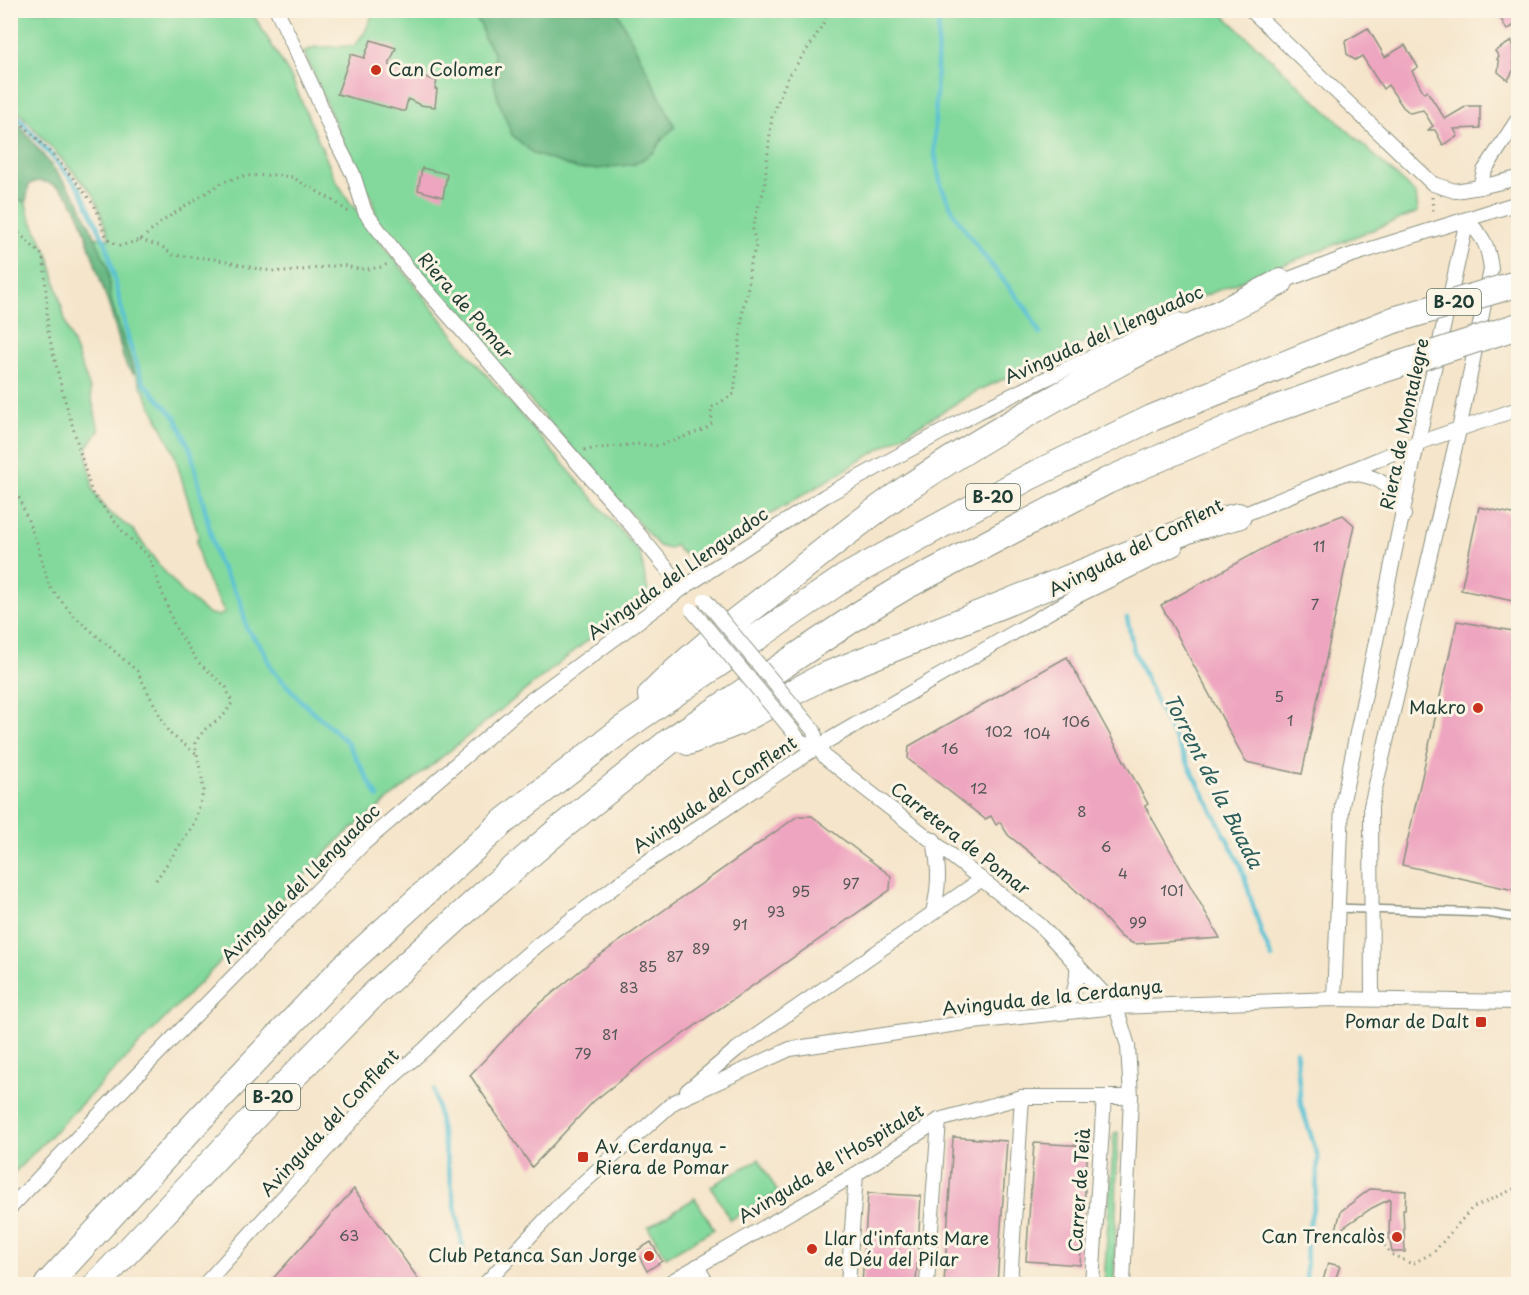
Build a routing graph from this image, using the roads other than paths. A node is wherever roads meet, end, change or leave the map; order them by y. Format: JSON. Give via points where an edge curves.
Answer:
{"nodes":[{"id":1,"x":277,"y":10,"type":"edge"},
{"id":2,"x":1251,"y":10,"type":"edge"},
{"id":3,"x":1518,"y":119,"type":"edge"},
{"id":4,"x":1518,"y":178,"type":"edge"},
{"id":5,"x":1480,"y":187,"type":"junction"},
{"id":6,"x":1518,"y":203,"type":"edge"},
{"id":7,"x":1467,"y":220,"type":"junction"},
{"id":8,"x":1280,"y":282,"type":"junction"},
{"id":9,"x":1516,"y":284,"type":"edge"},
{"id":10,"x":1518,"y":326,"type":"edge"},
{"id":11,"x":1518,"y":409,"type":"edge"},
{"id":12,"x":1459,"y":430,"type":"junction"},
{"id":13,"x":1418,"y":443,"type":"junction"},
{"id":14,"x":1345,"y":472,"type":"junction"},
{"id":15,"x":1404,"y":515,"type":"junction"},
{"id":16,"x":1238,"y":516,"type":"junction"},
{"id":17,"x":684,"y":587,"type":"junction"},
{"id":18,"x":621,"y":730,"type":"junction"},
{"id":19,"x":817,"y":747,"type":"junction"},
{"id":20,"x":648,"y":758,"type":"junction"},
{"id":21,"x":934,"y":840,"type":"junction"},
{"id":22,"x":982,"y":879,"type":"junction"},
{"id":23,"x":1336,"y":908,"type":"junction"},
{"id":24,"x":1372,"y":908,"type":"junction"},
{"id":25,"x":933,"y":912,"type":"junction"},
{"id":26,"x":1518,"y":918,"type":"edge"},
{"id":27,"x":1077,"y":964,"type":"junction"},
{"id":28,"x":1334,"y":999,"type":"junction"},
{"id":29,"x":1372,"y":999,"type":"junction"},
{"id":30,"x":1518,"y":1002,"type":"edge"},
{"id":31,"x":1116,"y":1006,"type":"junction"},
{"id":32,"x":1061,"y":1012,"type":"junction"},
{"id":33,"x":1022,"y":1097,"type":"junction"},
{"id":34,"x":1104,"y":1097,"type":"junction"},
{"id":35,"x":1131,"y":1097,"type":"junction"},
{"id":36,"x":674,"y":1102,"type":"junction"},
{"id":37,"x":939,"y":1120,"type":"junction"},
{"id":38,"x":856,"y":1174,"type":"junction"},
{"id":39,"x":10,"y":1208,"type":"edge"},
{"id":40,"x":698,"y":1266,"type":"junction"},
{"id":41,"x":48,"y":1284,"type":"edge"},
{"id":42,"x":97,"y":1284,"type":"edge"},
{"id":43,"x":205,"y":1284,"type":"edge"},
{"id":44,"x":485,"y":1284,"type":"edge"},
{"id":45,"x":667,"y":1284,"type":"edge"},
{"id":46,"x":707,"y":1284,"type":"edge"},
{"id":47,"x":848,"y":1284,"type":"edge"},
{"id":48,"x":927,"y":1284,"type":"edge"},
{"id":49,"x":1010,"y":1284,"type":"edge"},
{"id":50,"x":1092,"y":1284,"type":"edge"},
{"id":51,"x":1124,"y":1284,"type":"edge"}],
"edges":[{"from":1,"to":17,"type":"street","name":"Riera de Pomar","via":[[353,174],[365,212]]},
{"from":2,"to":5,"type":"street","via":[[1433,184],[1455,191]]},
{"from":3,"to":5,"type":"street","via":[[1484,171]]},
{"from":4,"to":5,"type":"street"},
{"from":6,"to":7,"type":"street","name":"Avinguda del Llenguadoc"},
{"from":7,"to":8,"type":"street","name":"Avinguda del Llenguadoc","via":[[1402,238]]},
{"from":7,"to":12,"type":"street","via":[[1482,236],[1491,269]]},
{"from":7,"to":13,"type":"street","name":"Riera de Montalegre"},
{"from":8,"to":17,"type":"street","name":"Avinguda del Llenguadoc","via":[[1108,349],[978,412],[825,496]]},
{"from":8,"to":18,"type":"highway","via":[[1080,384],[906,489],[677,668]]},
{"from":9,"to":18,"type":"highway","number":"B-20","bridge":true,"via":[[1394,320],[1152,418],[1019,483],[844,578]]},
{"from":10,"to":20,"type":"highway","number":"B-20","bridge":true,"via":[[1264,413],[1107,481],[906,586],[765,676]]},
{"from":11,"to":12,"type":"street","name":"Avinguda del Conflent"},
{"from":12,"to":13,"type":"street","name":"Avinguda del Conflent"},
{"from":12,"to":24,"type":"street","via":[[1371,806]]},
{"from":13,"to":14,"type":"street","name":"Avinguda del Conflent"},
{"from":13,"to":15,"type":"street","name":"Riera de Montalegre"},
{"from":14,"to":15,"type":"street","via":[[1378,479],[1389,487]]},
{"from":14,"to":16,"type":"street","name":"Avinguda del Conflent"},
{"from":15,"to":23,"type":"street","name":"Riera de Montalegre","via":[[1342,805]]},
{"from":16,"to":19,"type":"street","name":"Avinguda del Conflent","via":[[1077,596]]},
{"from":16,"to":20,"type":"highway","via":[[1196,527],[822,677],[738,722]]},
{"from":17,"to":19,"type":"street","name":"Carretera de Pomar","bridge":true,"via":[[705,600],[805,720],[814,731]]},
{"from":17,"to":19,"type":"street","name":"Carretera de Pomar","bridge":true,"via":[[692,610],[800,741]]},
{"from":17,"to":39,"type":"street","name":"Avinguda del Llenguadoc","via":[[526,704],[362,845]]},
{"from":18,"to":41,"type":"highway","number":"B-20","via":[[503,822],[344,967]]},
{"from":19,"to":21,"type":"street","name":"Carretera de Pomar","via":[[827,759]]},
{"from":19,"to":43,"type":"street","name":"Avinguda del Conflent","via":[[647,862],[478,996],[388,1081]]},
{"from":20,"to":42,"type":"highway","number":"B-20","via":[[536,849],[374,995]]},
{"from":21,"to":22,"type":"street","name":"Carretera de Pomar"},
{"from":21,"to":25,"type":"street","via":[[939,869]]},
{"from":22,"to":25,"type":"street","name":"Avinguda de la Cerdanya"},
{"from":22,"to":27,"type":"street","name":"Carretera de Pomar","via":[[1040,925]]},
{"from":23,"to":24,"type":"lane"},
{"from":23,"to":28,"type":"street","name":"Riera de Montalegre"},
{"from":24,"to":26,"type":"lane"},
{"from":24,"to":29,"type":"street"},
{"from":25,"to":36,"type":"street","name":"Avinguda de la Cerdanya","via":[[737,1048]]},
{"from":27,"to":31,"type":"street","name":"Carretera de Pomar"},
{"from":27,"to":32,"type":"street","via":[[1077,986]]},
{"from":28,"to":29,"type":"street","name":"Avinguda de la Cerdanya"},
{"from":28,"to":31,"type":"street","name":"Avinguda de la Cerdanya"},
{"from":29,"to":30,"type":"street","name":"Avinguda de la Cerdanya"},
{"from":31,"to":32,"type":"street","name":"Avinguda de la Cerdanya"},
{"from":31,"to":35,"type":"street","name":"Carretera de Pomar","via":[[1128,1046]]},
{"from":32,"to":36,"type":"street","name":"Avinguda de la Cerdanya","via":[[790,1049]]},
{"from":33,"to":34,"type":"street","name":"Avinguda de l'Hospitalet"},
{"from":33,"to":37,"type":"street","name":"Avinguda de l'Hospitalet"},
{"from":33,"to":49,"type":"street"},
{"from":34,"to":35,"type":"street","name":"Avinguda de l'Hospitalet"},
{"from":34,"to":50,"type":"street","name":"Carrer de Teià"},
{"from":35,"to":51,"type":"street","name":"Carretera de Pomar"},
{"from":36,"to":44,"type":"street","name":"Avinguda de la Cerdanya","via":[[564,1200]]},
{"from":37,"to":38,"type":"street","name":"Avinguda de l'Hospitalet"},
{"from":37,"to":48,"type":"street"},
{"from":38,"to":40,"type":"street","name":"Avinguda de l'Hospitalet"},
{"from":38,"to":47,"type":"street"},
{"from":40,"to":45,"type":"street","name":"Avinguda de l'Hospitalet"},
{"from":40,"to":46,"type":"street"}]}
